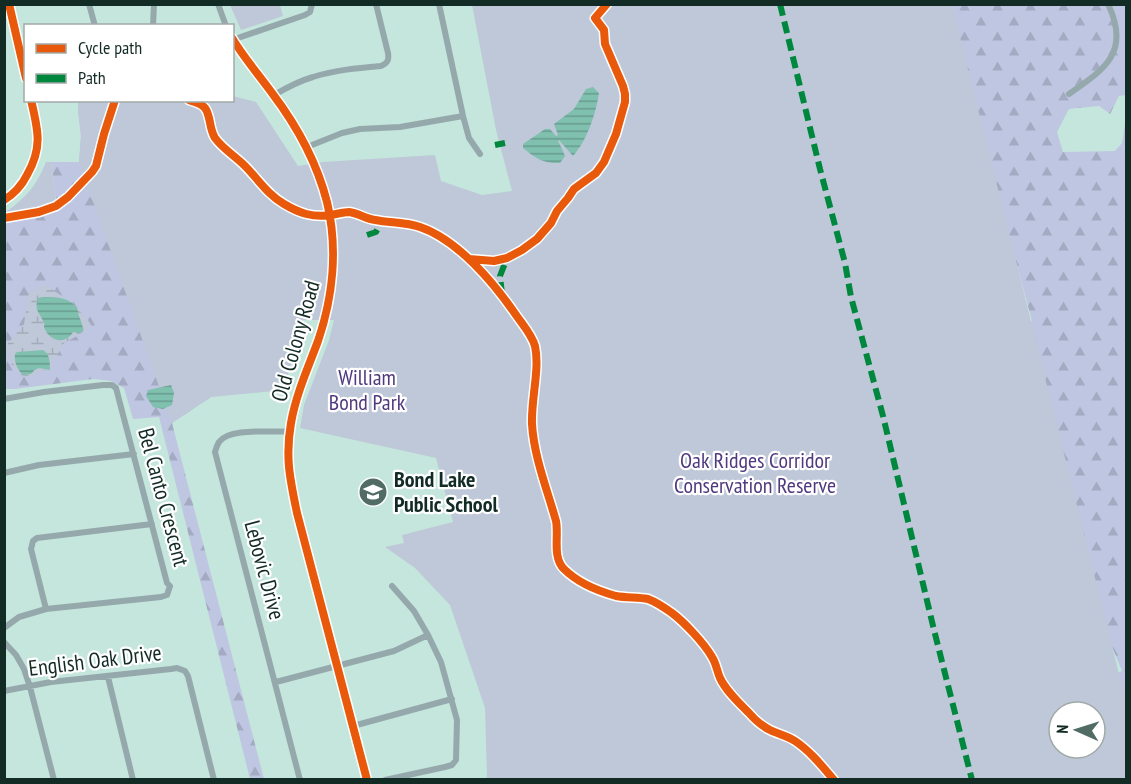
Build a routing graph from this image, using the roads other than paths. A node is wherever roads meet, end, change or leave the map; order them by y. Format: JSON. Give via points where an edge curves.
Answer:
{"nodes":[{"id":1,"x":9,"y":4,"type":"edge"},
{"id":2,"x":89,"y":4,"type":"edge"},
{"id":3,"x":154,"y":4,"type":"edge"},
{"id":4,"x":218,"y":4,"type":"edge"},
{"id":5,"x":312,"y":4,"type":"edge"},
{"id":6,"x":376,"y":4,"type":"edge"},
{"id":7,"x":439,"y":4,"type":"edge"},
{"id":8,"x":1108,"y":4,"type":"edge"},
{"id":9,"x":94,"y":24,"type":"edge"},
{"id":10,"x":153,"y":24,"type":"edge"},
{"id":11,"x":225,"y":24,"type":"edge"},
{"id":12,"x":234,"y":39,"type":"edge"},
{"id":13,"x":234,"y":41,"type":"edge"},
{"id":14,"x":24,"y":69,"type":"edge"},
{"id":15,"x":1069,"y":94,"type":"dead end"},
{"id":16,"x":274,"y":95,"type":"junction"},
{"id":17,"x":31,"y":102,"type":"edge"},
{"id":18,"x":463,"y":116,"type":"junction"},
{"id":19,"x":307,"y":147,"type":"junction"},
{"id":20,"x":480,"y":154,"type":"dead end"},
{"id":21,"x":4,"y":200,"type":"edge"},
{"id":22,"x":4,"y":399,"type":"edge"},
{"id":23,"x":290,"y":431,"type":"junction"},
{"id":24,"x":134,"y":454,"type":"junction"},
{"id":25,"x":4,"y":473,"type":"edge"},
{"id":26,"x":152,"y":525,"type":"junction"},
{"id":27,"x":392,"y":586,"type":"dead end"},
{"id":28,"x":46,"y":609,"type":"junction"},
{"id":29,"x":4,"y":628,"type":"edge"},
{"id":30,"x":428,"y":635,"type":"junction"},
{"id":31,"x":4,"y":642,"type":"edge"},
{"id":32,"x":337,"y":667,"type":"junction"},
{"id":33,"x":108,"y":677,"type":"junction"},
{"id":34,"x":276,"y":682,"type":"junction"},
{"id":35,"x":30,"y":687,"type":"junction"},
{"id":36,"x":4,"y":691,"type":"edge"},
{"id":37,"x":452,"y":699,"type":"junction"},
{"id":38,"x":353,"y":726,"type":"junction"},
{"id":39,"x":54,"y":780,"type":"edge"},
{"id":40,"x":133,"y":780,"type":"edge"},
{"id":41,"x":214,"y":780,"type":"edge"},
{"id":42,"x":300,"y":780,"type":"edge"},
{"id":43,"x":367,"y":780,"type":"edge"},
{"id":44,"x":385,"y":780,"type":"edge"}],
"edges":[{"from":1,"to":14,"type":"street"},
{"from":2,"to":9,"type":"street"},
{"from":3,"to":10,"type":"street"},
{"from":4,"to":11,"type":"street"},
{"from":5,"to":12,"type":"street","via":[[305,15]]},
{"from":6,"to":16,"type":"street","via":[[387,63],[311,77]]},
{"from":7,"to":18,"type":"street"},
{"from":8,"to":15,"type":"street","via":[[1120,37],[1113,57],[1101,72]]},
{"from":13,"to":16,"type":"street","name":"Old Colony Road"},
{"from":16,"to":19,"type":"street","name":"Old Colony Road"},
{"from":17,"to":21,"type":"street","via":[[38,146],[34,163],[24,182]]},
{"from":18,"to":19,"type":"street","via":[[342,132]]},
{"from":18,"to":20,"type":"street","via":[[469,138]]},
{"from":19,"to":23,"type":"street","name":"Old Colony Road","via":[[327,201],[334,263],[326,310],[296,397]]},
{"from":22,"to":24,"type":"street","name":"Bel Canto Crescent","via":[[112,385],[118,391]]},
{"from":23,"to":32,"type":"street","name":"Old Colony Road","via":[[289,475]]},
{"from":23,"to":34,"type":"street","name":"Lebovic Drive","via":[[233,435],[219,442],[215,452]]},
{"from":24,"to":25,"type":"street"},
{"from":24,"to":26,"type":"street","name":"Bel Canto Crescent"},
{"from":26,"to":28,"type":"street","via":[[33,541],[31,549]]},
{"from":26,"to":28,"type":"street","name":"Bel Canto Crescent","via":[[170,586],[167,595]]},
{"from":27,"to":30,"type":"street"},
{"from":28,"to":29,"type":"street","name":"Bel Canto Crescent","via":[[20,617]]},
{"from":30,"to":32,"type":"street","via":[[394,651]]},
{"from":30,"to":37,"type":"street"},
{"from":31,"to":35,"type":"street","via":[[16,655]]},
{"from":32,"to":34,"type":"street"},
{"from":32,"to":38,"type":"street","name":"Old Colony Road"},
{"from":33,"to":35,"type":"street","name":"English Oak Drive"},
{"from":33,"to":40,"type":"street"},
{"from":33,"to":41,"type":"street","name":"English Oak Drive","via":[[177,668],[185,671]]},
{"from":34,"to":42,"type":"street","name":"Lebovic Drive"},
{"from":35,"to":36,"type":"street","name":"English Oak Drive"},
{"from":35,"to":39,"type":"street"},
{"from":37,"to":38,"type":"street"},
{"from":37,"to":44,"type":"street","via":[[457,720],[456,760],[452,765]]},
{"from":38,"to":43,"type":"street","name":"Old Colony Road"}]}
